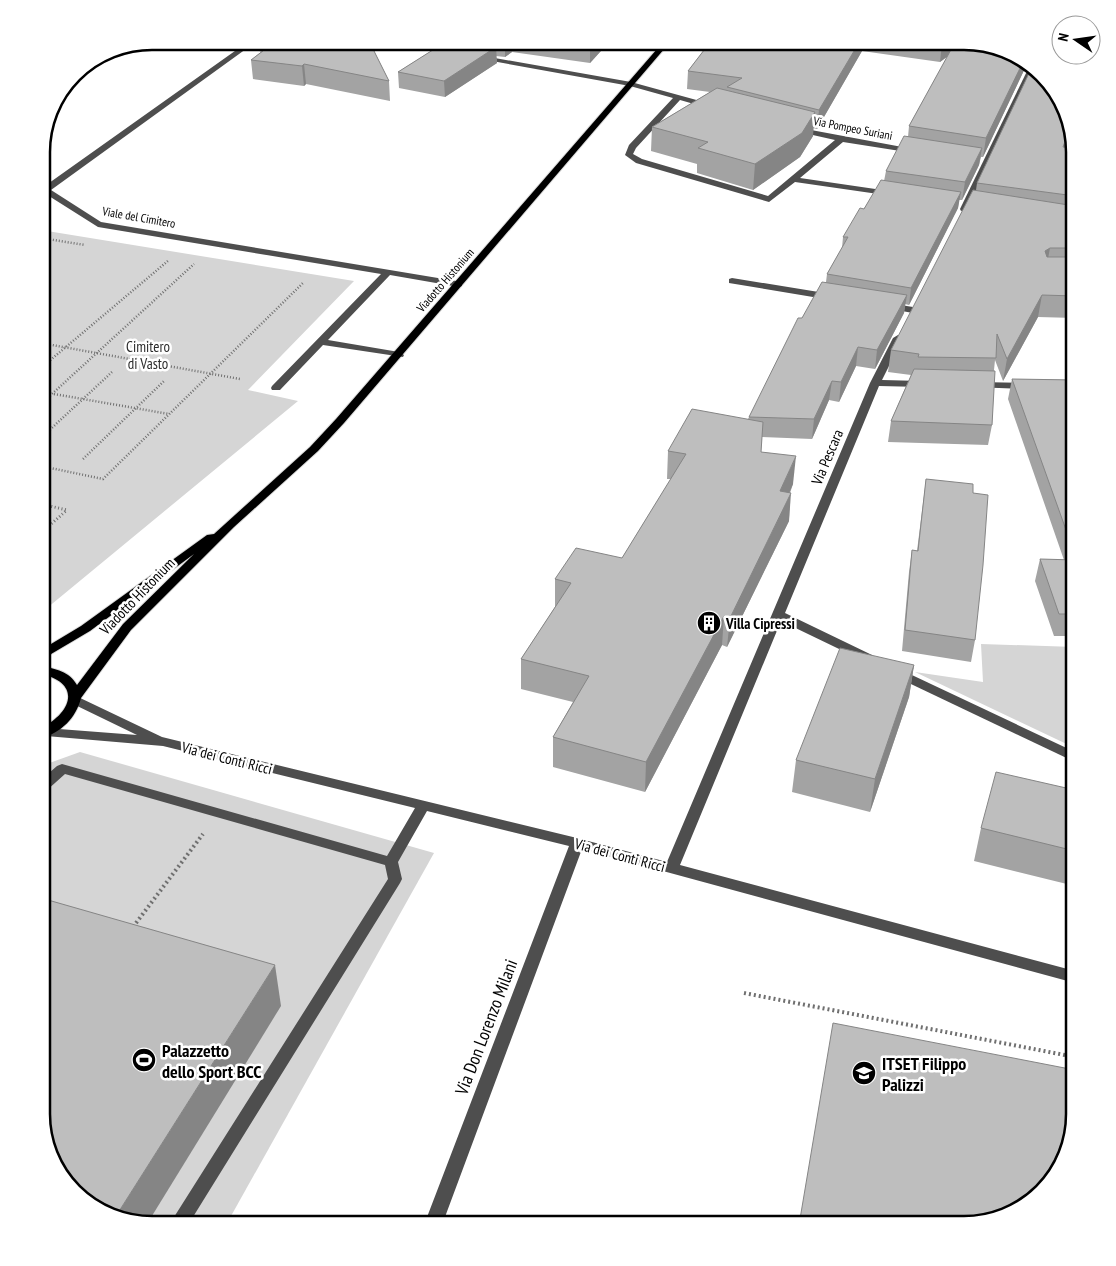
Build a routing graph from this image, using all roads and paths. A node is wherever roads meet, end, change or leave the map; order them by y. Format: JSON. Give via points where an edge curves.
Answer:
{"nodes":[{"id":1,"x":241,"y":50,"type":"edge"},
{"id":2,"x":442,"y":50,"type":"edge"},
{"id":3,"x":660,"y":50,"type":"edge"},
{"id":4,"x":458,"y":53,"type":"edge"},
{"id":5,"x":468,"y":54,"type":"edge"},
{"id":6,"x":1029,"y":73,"type":"edge"},
{"id":7,"x":631,"y":84,"type":"junction"},
{"id":8,"x":678,"y":98,"type":"junction"},
{"id":9,"x":717,"y":108,"type":"edge"},
{"id":10,"x":793,"y":127,"type":"edge"},
{"id":11,"x":841,"y":140,"type":"junction"},
{"id":12,"x":918,"y":152,"type":"edge"},
{"id":13,"x":793,"y":178,"type":"junction"},
{"id":14,"x":50,"y":187,"type":"edge"},
{"id":15,"x":50,"y":193,"type":"edge"},
{"id":16,"x":898,"y":196,"type":"edge"},
{"id":17,"x":957,"y":224,"type":"edge"},
{"id":18,"x":172,"y":258,"type":"dead end"},
{"id":19,"x":196,"y":262,"type":"dead end"},
{"id":20,"x":388,"y":272,"type":"junction"},
{"id":21,"x":732,"y":281,"type":"dead end"},
{"id":22,"x":303,"y":283,"type":"dead end"},
{"id":23,"x":459,"y":284,"type":"junction"},
{"id":24,"x":837,"y":298,"type":"edge"},
{"id":25,"x":875,"y":304,"type":"edge"},
{"id":26,"x":320,"y":341,"type":"junction"},
{"id":27,"x":50,"y":344,"type":"edge"},
{"id":28,"x":65,"y":347,"type":"junction"},
{"id":29,"x":97,"y":353,"type":"junction"},
{"id":30,"x":399,"y":355,"type":"junction"},
{"id":31,"x":50,"y":361,"type":"edge"},
{"id":32,"x":112,"y":372,"type":"dead end"},
{"id":33,"x":210,"y":374,"type":"junction"},
{"id":34,"x":240,"y":379,"type":"dead end"},
{"id":35,"x":164,"y":381,"type":"dead end"},
{"id":36,"x":875,"y":383,"type":"junction"},
{"id":37,"x":935,"y":384,"type":"edge"},
{"id":38,"x":965,"y":385,"type":"edge"},
{"id":39,"x":1035,"y":386,"type":"edge"},
{"id":40,"x":276,"y":388,"type":"dead end"},
{"id":41,"x":54,"y":394,"type":"junction"},
{"id":42,"x":50,"y":397,"type":"edge"},
{"id":43,"x":82,"y":399,"type":"junction"},
{"id":44,"x":137,"y":408,"type":"junction"},
{"id":45,"x":169,"y":414,"type":"junction"},
{"id":46,"x":50,"y":429,"type":"edge"},
{"id":47,"x":83,"y":459,"type":"dead end"},
{"id":48,"x":50,"y":468,"type":"edge"},
{"id":49,"x":50,"y":506,"type":"edge"},
{"id":50,"x":50,"y":525,"type":"edge"},
{"id":51,"x":230,"y":525,"type":"junction"},
{"id":52,"x":777,"y":614,"type":"junction"},
{"id":53,"x":50,"y":651,"type":"edge"},
{"id":54,"x":50,"y":673,"type":"edge"},
{"id":55,"x":76,"y":698,"type":"junction"},
{"id":56,"x":50,"y":729,"type":"edge"},
{"id":57,"x":50,"y":733,"type":"edge"},
{"id":58,"x":163,"y":742,"type":"junction"},
{"id":59,"x":1066,"y":754,"type":"edge"},
{"id":60,"x":50,"y":780,"type":"edge"},
{"id":61,"x":423,"y":806,"type":"junction"},
{"id":62,"x":209,"y":826,"type":"dead end"},
{"id":63,"x":577,"y":843,"type":"junction"},
{"id":64,"x":391,"y":862,"type":"junction"},
{"id":65,"x":671,"y":869,"type":"junction"},
{"id":66,"x":128,"y":933,"type":"edge"},
{"id":67,"x":1066,"y":974,"type":"edge"},
{"id":68,"x":744,"y":993,"type":"dead end"},
{"id":69,"x":1066,"y":1055,"type":"edge"},
{"id":70,"x":184,"y":1216,"type":"edge"},
{"id":71,"x":436,"y":1216,"type":"edge"}],
"edges":[{"from":1,"to":14,"type":"street","name":"Viale del Cimitero"},
{"from":2,"to":4,"type":"street"},
{"from":3,"to":7,"type":"main road","name":"Viadotto Histonium"},
{"from":5,"to":7,"type":"street"},
{"from":6,"to":17,"type":"street","via":[[980,162]]},
{"from":7,"to":8,"type":"street"},
{"from":7,"to":23,"type":"main road","name":"Viadotto Histonium"},
{"from":8,"to":9,"type":"street"},
{"from":8,"to":13,"type":"street","via":[[632,147],[630,155],[639,161],[769,199]]},
{"from":10,"to":11,"type":"street","name":"Via Pompeo Suriani"},
{"from":11,"to":12,"type":"street","name":"Via Pompeo Suriani"},
{"from":11,"to":13,"type":"street"},
{"from":13,"to":16,"type":"street"},
{"from":15,"to":20,"type":"street","name":"Viale del Cimitero","via":[[98,224]]},
{"from":18,"to":28,"type":"path"},
{"from":19,"to":29,"type":"path"},
{"from":20,"to":23,"type":"street","name":"Viale del Cimitero"},
{"from":20,"to":26,"type":"street"},
{"from":21,"to":24,"type":"street"},
{"from":22,"to":33,"type":"path"},
{"from":23,"to":30,"type":"main road","name":"Viadotto Histonium"},
{"from":25,"to":36,"type":"street","name":"Via Pescara","via":[[911,314]]},
{"from":26,"to":30,"type":"street"},
{"from":26,"to":40,"type":"street"},
{"from":27,"to":28,"type":"path"},
{"from":28,"to":29,"type":"path"},
{"from":28,"to":31,"type":"path"},
{"from":29,"to":33,"type":"path"},
{"from":29,"to":41,"type":"path"},
{"from":30,"to":51,"type":"main road","name":"Viadotto Histonium","via":[[314,449]]},
{"from":32,"to":43,"type":"path"},
{"from":33,"to":34,"type":"path"},
{"from":33,"to":45,"type":"path"},
{"from":35,"to":44,"type":"path"},
{"from":36,"to":37,"type":"street"},
{"from":36,"to":52,"type":"street","name":"Via Pescara"},
{"from":38,"to":39,"type":"street"},
{"from":41,"to":42,"type":"path"},
{"from":41,"to":43,"type":"path"},
{"from":43,"to":44,"type":"path"},
{"from":43,"to":46,"type":"path"},
{"from":44,"to":45,"type":"path"},
{"from":44,"to":47,"type":"path"},
{"from":45,"to":48,"type":"path","via":[[103,479]]},
{"from":49,"to":50,"type":"path","via":[[67,510]]},
{"from":51,"to":53,"type":"main road","name":"Viadotto Histonium","via":[[178,559],[81,633]]},
{"from":51,"to":55,"type":"main road","name":"Viadotto Histonium","via":[[127,627]]},
{"from":52,"to":59,"type":"street"},
{"from":52,"to":65,"type":"street","name":"Via Pescara"},
{"from":54,"to":55,"type":"main road","via":[[64,677],[75,689]]},
{"from":55,"to":56,"type":"main road","name":"Viadotto Histonium","via":[[67,717]]},
{"from":55,"to":58,"type":"street","name":"Via dei Conti Ricci"},
{"from":57,"to":58,"type":"street","name":"Via dei Conti Ricci"},
{"from":58,"to":61,"type":"street","name":"Via dei Conti Ricci"},
{"from":60,"to":64,"type":"street","via":[[62,769]]},
{"from":61,"to":63,"type":"street","name":"Via dei Conti Ricci"},
{"from":61,"to":64,"type":"street"},
{"from":62,"to":66,"type":"path"},
{"from":63,"to":65,"type":"street","name":"Via dei Conti Ricci"},
{"from":63,"to":71,"type":"street","name":"Via Don Lorenzo Milani"},
{"from":64,"to":70,"type":"street","via":[[395,879]]},
{"from":65,"to":67,"type":"street","name":"Via dei Conti Ricci"},
{"from":68,"to":69,"type":"path"}]}
